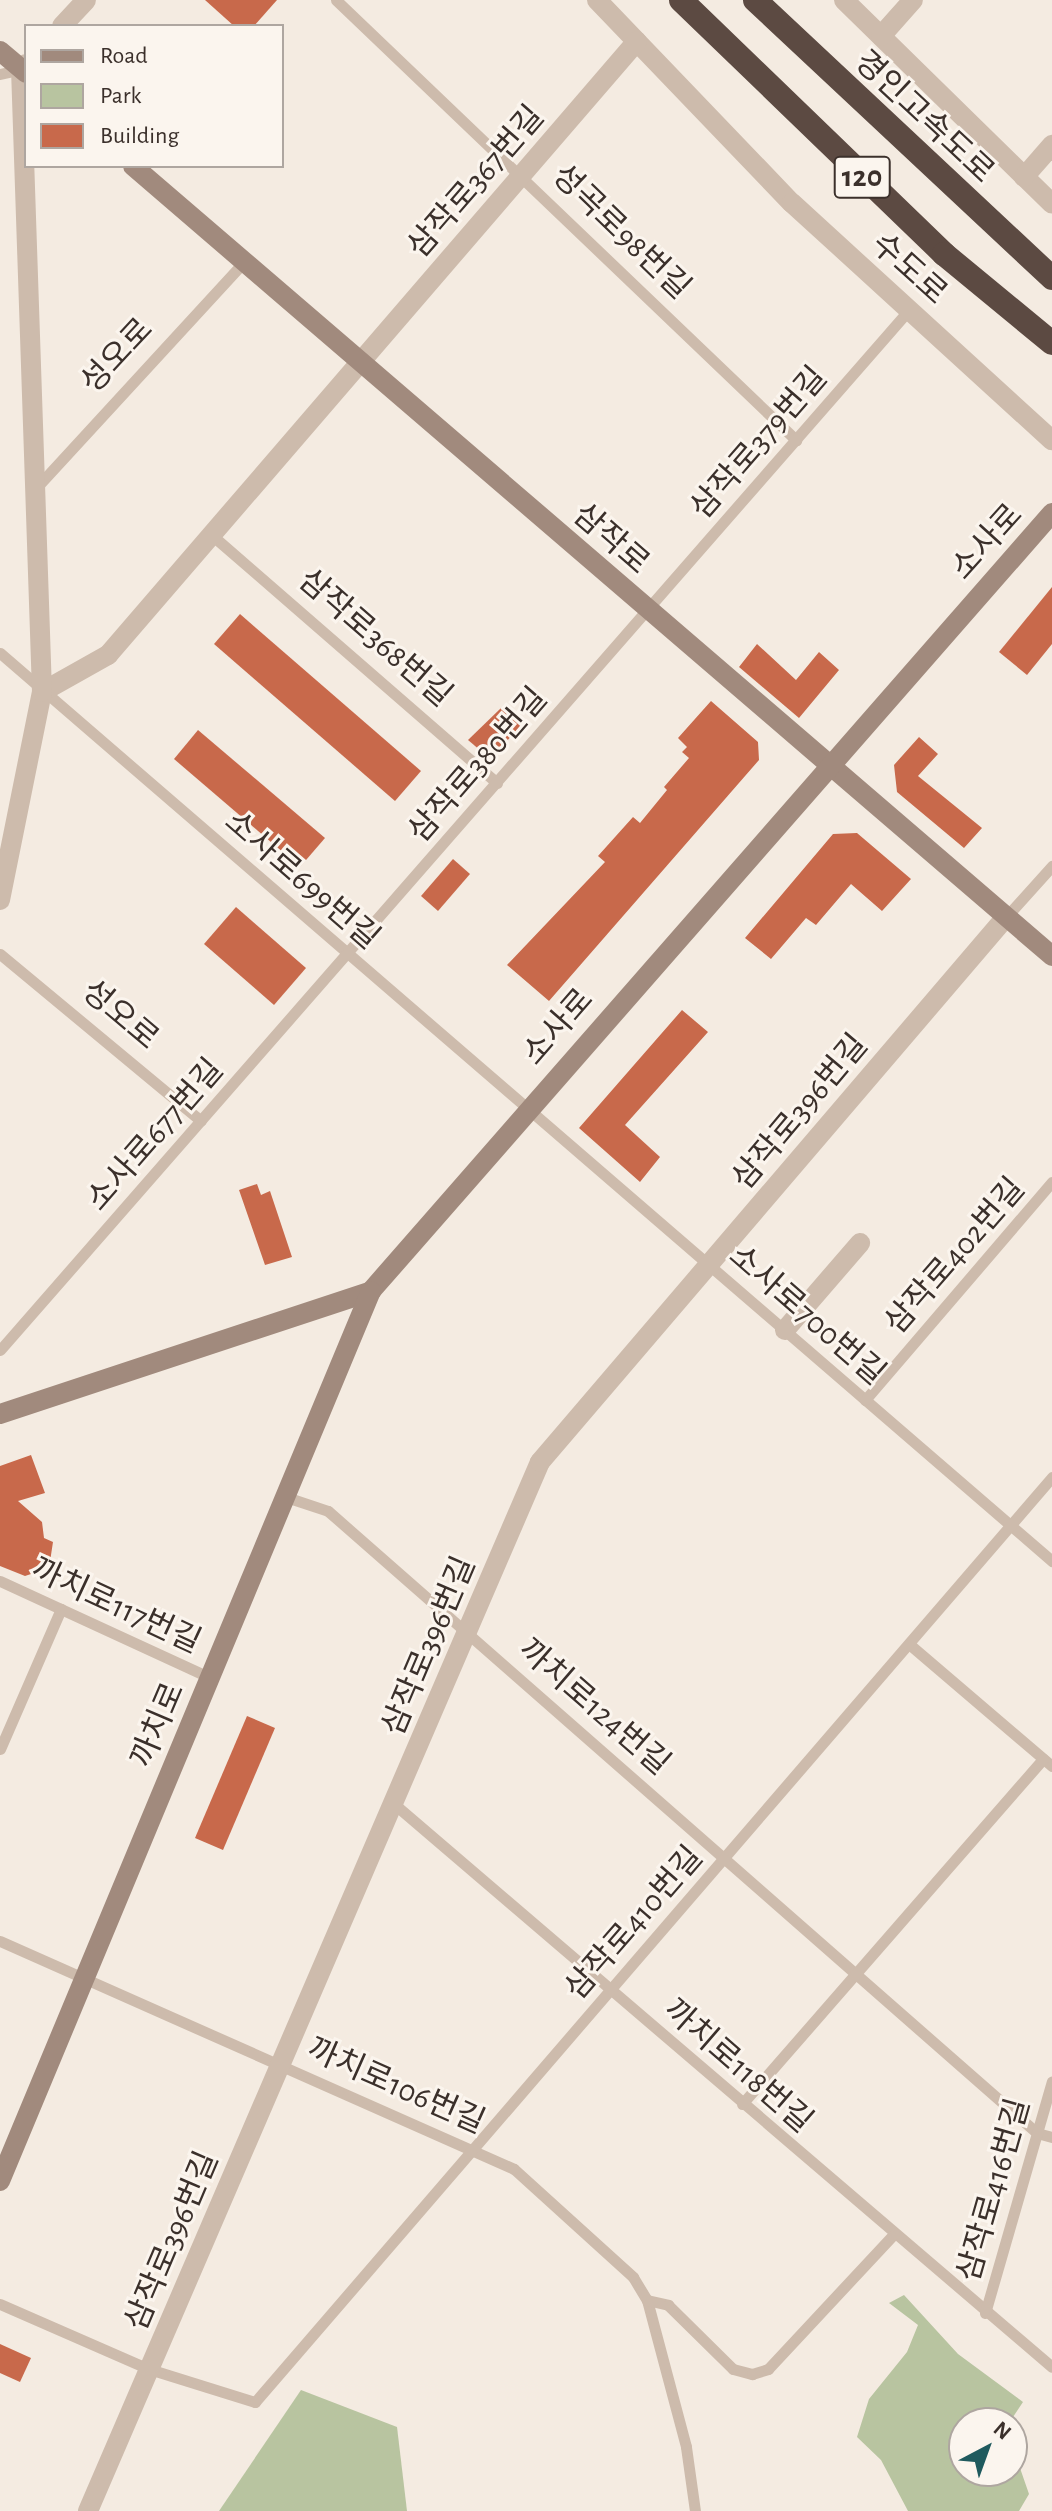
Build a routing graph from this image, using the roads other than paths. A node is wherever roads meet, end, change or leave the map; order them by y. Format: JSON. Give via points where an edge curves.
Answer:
{"nodes":[{"id":1,"x":86,"y":0,"type":"edge"},
{"id":2,"x":336,"y":0,"type":"edge"},
{"id":3,"x":597,"y":0,"type":"edge"},
{"id":4,"x":681,"y":0,"type":"edge"},
{"id":5,"x":755,"y":0,"type":"edge"},
{"id":6,"x":844,"y":0,"type":"edge"},
{"id":7,"x":913,"y":0,"type":"edge"},
{"id":8,"x":64,"y":24,"type":"edge"},
{"id":9,"x":881,"y":36,"type":"junction"},
{"id":10,"x":637,"y":41,"type":"junction"},
{"id":11,"x":0,"y":51,"type":"edge"},
{"id":12,"x":24,"y":69,"type":"edge"},
{"id":13,"x":0,"y":74,"type":"edge"},
{"id":14,"x":1052,"y":145,"type":"edge"},
{"id":15,"x":26,"y":168,"type":"edge"},
{"id":16,"x":135,"y":168,"type":"edge"},
{"id":17,"x":523,"y":173,"type":"junction"},
{"id":18,"x":1024,"y":177,"type":"junction"},
{"id":19,"x":1052,"y":204,"type":"edge"},
{"id":20,"x":244,"y":262,"type":"junction"},
{"id":21,"x":1052,"y":278,"type":"edge"},
{"id":22,"x":909,"y":310,"type":"junction"},
{"id":23,"x":1052,"y":343,"type":"edge"},
{"id":24,"x":360,"y":362,"type":"junction"},
{"id":25,"x":796,"y":440,"type":"junction"},
{"id":26,"x":1052,"y":440,"type":"edge"},
{"id":27,"x":34,"y":490,"type":"junction"},
{"id":28,"x":1052,"y":513,"type":"edge"},
{"id":29,"x":214,"y":537,"type":"junction"},
{"id":30,"x":648,"y":610,"type":"junction"},
{"id":31,"x":0,"y":653,"type":"edge"},
{"id":32,"x":42,"y":692,"type":"junction"},
{"id":33,"x":828,"y":766,"type":"junction"},
{"id":34,"x":497,"y":783,"type":"junction"},
{"id":35,"x":1052,"y":866,"type":"edge"},
{"id":36,"x":0,"y":900,"type":"edge"},
{"id":37,"x":1006,"y":917,"type":"junction"},
{"id":38,"x":0,"y":954,"type":"edge"},
{"id":39,"x":348,"y":954,"type":"junction"},
{"id":40,"x":1052,"y":956,"type":"edge"},
{"id":41,"x":527,"y":1108,"type":"junction"},
{"id":42,"x":201,"y":1121,"type":"junction"},
{"id":43,"x":1052,"y":1182,"type":"edge"},
{"id":44,"x":860,"y":1243,"type":"dead end"},
{"id":45,"x":709,"y":1266,"type":"junction"},
{"id":46,"x":371,"y":1291,"type":"junction"},
{"id":47,"x":785,"y":1330,"type":"junction"},
{"id":48,"x":0,"y":1350,"type":"edge"},
{"id":49,"x":865,"y":1400,"type":"junction"},
{"id":50,"x":0,"y":1414,"type":"edge"},
{"id":51,"x":1052,"y":1477,"type":"edge"},
{"id":52,"x":286,"y":1497,"type":"junction"},
{"id":53,"x":1011,"y":1525,"type":"junction"},
{"id":54,"x":1052,"y":1561,"type":"edge"},
{"id":55,"x":0,"y":1581,"type":"edge"},
{"id":56,"x":61,"y":1609,"type":"junction"},
{"id":57,"x":467,"y":1631,"type":"junction"},
{"id":58,"x":909,"y":1644,"type":"junction"},
{"id":59,"x":211,"y":1678,"type":"junction"},
{"id":60,"x":0,"y":1749,"type":"edge"},
{"id":61,"x":1048,"y":1762,"type":"edge"},
{"id":62,"x":393,"y":1803,"type":"junction"},
{"id":63,"x":726,"y":1856,"type":"junction"},
{"id":64,"x":0,"y":1941,"type":"edge"},
{"id":65,"x":855,"y":1975,"type":"junction"},
{"id":66,"x":85,"y":1978,"type":"junction"},
{"id":67,"x":610,"y":1991,"type":"junction"},
{"id":68,"x":281,"y":2064,"type":"junction"},
{"id":69,"x":1052,"y":2081,"type":"edge"},
{"id":70,"x":742,"y":2104,"type":"junction"},
{"id":71,"x":1037,"y":2133,"type":"junction"},
{"id":72,"x":1052,"y":2137,"type":"edge"},
{"id":73,"x":475,"y":2148,"type":"junction"},
{"id":74,"x":0,"y":2181,"type":"edge"},
{"id":75,"x":894,"y":2234,"type":"junction"},
{"id":76,"x":647,"y":2300,"type":"junction"},
{"id":77,"x":0,"y":2304,"type":"edge"},
{"id":78,"x":985,"y":2313,"type":"junction"},
{"id":79,"x":1052,"y":2367,"type":"edge"},
{"id":80,"x":149,"y":2369,"type":"junction"},
{"id":81,"x":88,"y":2511,"type":"edge"},
{"id":82,"x":695,"y":2511,"type":"edge"}],
"edges":[{"from":1,"to":8,"type":"street"},
{"from":2,"to":17,"type":"lane","name":"성곡로98번길"},
{"from":3,"to":10,"type":"street","name":"수도로"},
{"from":4,"to":23,"type":"highway","number":"120","via":[[944,254]]},
{"from":5,"to":21,"type":"highway","name":"경인고속도로","number":"120"},
{"from":6,"to":9,"type":"street"},
{"from":7,"to":9,"type":"street"},
{"from":9,"to":18,"type":"street"},
{"from":10,"to":17,"type":"street","name":"삼작로367번길"},
{"from":10,"to":22,"type":"street","name":"수도로","via":[[792,203]]},
{"from":11,"to":12,"type":"street"},
{"from":12,"to":13,"type":"lane"},
{"from":14,"to":18,"type":"street"},
{"from":15,"to":27,"type":"street","name":"성오로"},
{"from":16,"to":20,"type":"street","name":"삼작로"},
{"from":17,"to":24,"type":"street","name":"삼작로367번길"},
{"from":17,"to":25,"type":"lane","name":"성곡로98번길"},
{"from":18,"to":19,"type":"street"},
{"from":20,"to":24,"type":"street","name":"삼작로"},
{"from":20,"to":27,"type":"lane","name":"성오로"},
{"from":22,"to":25,"type":"lane","name":"삼작로379번길"},
{"from":22,"to":26,"type":"street","name":"수도로"},
{"from":24,"to":29,"type":"street"},
{"from":24,"to":30,"type":"street","name":"삼작로"},
{"from":25,"to":30,"type":"lane","name":"삼작로379번길"},
{"from":27,"to":32,"type":"street","name":"성오로"},
{"from":28,"to":33,"type":"street","name":"소사로"},
{"from":29,"to":32,"type":"street","via":[[108,655]]},
{"from":29,"to":34,"type":"lane","name":"삼작로368번길"},
{"from":30,"to":33,"type":"street","name":"삼작로"},
{"from":30,"to":34,"type":"lane","name":"삼작로380번길"},
{"from":31,"to":32,"type":"lane","name":"소사로699번길"},
{"from":32,"to":36,"type":"street","name":"성오로"},
{"from":32,"to":39,"type":"lane","name":"소사로699번길"},
{"from":33,"to":37,"type":"street","name":"삼작로"},
{"from":33,"to":41,"type":"street","name":"소사로"},
{"from":34,"to":39,"type":"lane","name":"삼작로380번길"},
{"from":35,"to":37,"type":"lane"},
{"from":37,"to":40,"type":"street","name":"삼작로"},
{"from":37,"to":45,"type":"street","name":"삼작로396번길"},
{"from":38,"to":42,"type":"lane","name":"성오로"},
{"from":39,"to":41,"type":"lane","name":"소사로699번길"},
{"from":39,"to":42,"type":"lane","name":"소사로677번길"},
{"from":41,"to":45,"type":"lane","name":"소사로700번길"},
{"from":41,"to":46,"type":"street","name":"소사로"},
{"from":42,"to":48,"type":"lane","name":"소사로677번길"},
{"from":43,"to":49,"type":"lane","name":"삼작로402번길"},
{"from":44,"to":47,"type":"street"},
{"from":45,"to":47,"type":"lane","name":"소사로700번길"},
{"from":45,"to":57,"type":"street","name":"삼작로396번길","via":[[540,1462]]},
{"from":46,"to":50,"type":"street"},
{"from":46,"to":52,"type":"street","name":"까치로"},
{"from":47,"to":49,"type":"lane","name":"소사로700번길"},
{"from":49,"to":53,"type":"lane","name":"소사로700번길"},
{"from":51,"to":53,"type":"lane","name":"삼작로410번길"},
{"from":52,"to":57,"type":"lane","name":"까치로124번길","via":[[328,1511]]},
{"from":52,"to":59,"type":"street","name":"까치로"},
{"from":53,"to":54,"type":"lane","name":"소사로700번길"},
{"from":53,"to":58,"type":"lane","name":"삼작로410번길"},
{"from":55,"to":56,"type":"lane","name":"까치로117번길"},
{"from":56,"to":59,"type":"lane","name":"까치로117번길"},
{"from":56,"to":60,"type":"lane"},
{"from":57,"to":62,"type":"street","name":"삼작로396번길"},
{"from":57,"to":63,"type":"lane","name":"까치로124번길"},
{"from":58,"to":61,"type":"lane"},
{"from":58,"to":63,"type":"lane","name":"삼작로410번길"},
{"from":59,"to":66,"type":"street","name":"까치로"},
{"from":61,"to":65,"type":"lane"},
{"from":62,"to":67,"type":"lane","name":"까치로118번길"},
{"from":62,"to":68,"type":"street","name":"삼작로396번길"},
{"from":63,"to":65,"type":"lane","name":"까치로124번길"},
{"from":63,"to":67,"type":"lane","name":"삼작로410번길"},
{"from":64,"to":66,"type":"lane","name":"까치로106번길"},
{"from":65,"to":70,"type":"lane"},
{"from":65,"to":71,"type":"lane","name":"까치로124번길"},
{"from":66,"to":68,"type":"lane","name":"까치로106번길"},
{"from":66,"to":74,"type":"street","name":"까치로"},
{"from":67,"to":70,"type":"lane","name":"까치로118번길"},
{"from":67,"to":73,"type":"lane","name":"삼작로410번길"},
{"from":68,"to":73,"type":"lane","name":"까치로106번길"},
{"from":68,"to":80,"type":"street","name":"삼작로396번길"},
{"from":69,"to":71,"type":"lane","name":"삼작로416번길"},
{"from":70,"to":75,"type":"lane","name":"까치로118번길"},
{"from":71,"to":72,"type":"lane","name":"까치로124번길"},
{"from":71,"to":78,"type":"lane","name":"삼작로416번길"},
{"from":73,"to":76,"type":"lane","name":"까치로106번길","via":[[514,2169],[633,2277]]},
{"from":73,"to":80,"type":"lane","name":"삼작로410번길","via":[[255,2402]]},
{"from":75,"to":76,"type":"lane","name":"까치로106번길","via":[[768,2369],[752,2374],[733,2369],[668,2305]]},
{"from":75,"to":78,"type":"lane","name":"까치로118번길"},
{"from":76,"to":82,"type":"lane","name":"까치로106번길","via":[[686,2447]]},
{"from":77,"to":80,"type":"lane"},
{"from":78,"to":79,"type":"lane","name":"까치로118번길"},
{"from":80,"to":81,"type":"street","name":"삼작로396번길"}]}
